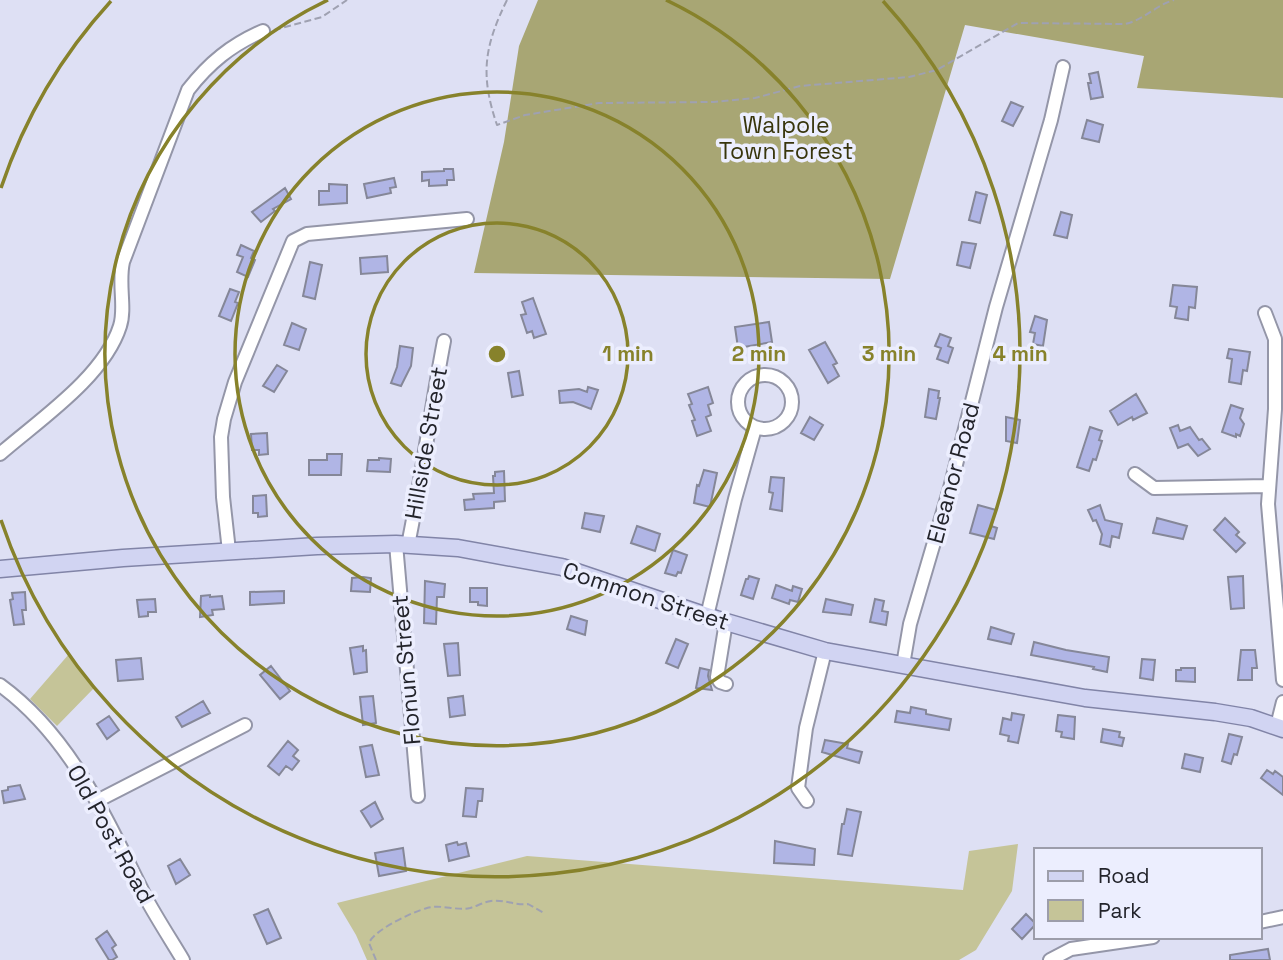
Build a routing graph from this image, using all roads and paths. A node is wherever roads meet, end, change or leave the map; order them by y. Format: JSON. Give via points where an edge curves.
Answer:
{"nodes":[{"id":1,"x":346,"y":0,"type":"edge"},
{"id":2,"x":507,"y":0,"type":"edge"},
{"id":3,"x":1174,"y":0,"type":"edge"},
{"id":4,"x":263,"y":31,"type":"joint"},
{"id":5,"x":1063,"y":67,"type":"dead end"},
{"id":6,"x":467,"y":219,"type":"dead end"},
{"id":7,"x":1265,"y":313,"type":"dead end"},
{"id":8,"x":444,"y":341,"type":"dead end"},
{"id":9,"x":755,"y":428,"type":"junction"},
{"id":10,"x":0,"y":454,"type":"edge"},
{"id":11,"x":1135,"y":474,"type":"dead end"},
{"id":12,"x":1268,"y":486,"type":"junction"},
{"id":13,"x":402,"y":545,"type":"junction"},
{"id":14,"x":229,"y":551,"type":"junction"},
{"id":15,"x":0,"y":569,"type":"edge"},
{"id":16,"x":707,"y":616,"type":"junction"},
{"id":17,"x":726,"y":622,"type":"junction"},
{"id":18,"x":825,"y":651,"type":"junction"},
{"id":19,"x":903,"y":665,"type":"junction"},
{"id":20,"x":1283,"y":680,"type":"edge"},
{"id":21,"x":726,"y":684,"type":"dead end"},
{"id":22,"x":0,"y":685,"type":"edge"},
{"id":23,"x":1283,"y":702,"type":"edge"},
{"id":24,"x":245,"y":724,"type":"dead end"},
{"id":25,"x":1280,"y":727,"type":"edge"},
{"id":26,"x":418,"y":796,"type":"dead end"},
{"id":27,"x":97,"y":801,"type":"junction"},
{"id":28,"x":807,"y":801,"type":"dead end"},
{"id":29,"x":544,"y":913,"type":"dead end"},
{"id":30,"x":1283,"y":917,"type":"edge"},
{"id":31,"x":1262,"y":922,"type":"edge"},
{"id":32,"x":1139,"y":939,"type":"edge"},
{"id":33,"x":183,"y":960,"type":"edge"},
{"id":34,"x":376,"y":960,"type":"edge"},
{"id":35,"x":1050,"y":960,"type":"edge"}],
"edges":[{"from":1,"to":4,"type":"path","via":[[314,20]]},
{"from":2,"to":3,"type":"path","via":[[489,47],[485,73],[497,125],[599,103],[714,102],[755,98],[800,86],[909,77],[937,70],[1018,23],[1125,24]]},
{"from":4,"to":10,"type":"street","via":[[227,50],[188,90],[120,275],[122,321],[111,346],[77,387]]},
{"from":5,"to":19,"type":"street","name":"Eleanor Road","via":[[910,624]]},
{"from":6,"to":14,"type":"street","via":[[316,233],[293,241],[226,410],[221,449]]},
{"from":7,"to":12,"type":"street","via":[[1276,356]]},
{"from":8,"to":13,"type":"street","name":"Hillside Street","via":[[418,496]]},
{"from":9,"to":9,"type":"street","via":[[741,415],[738,396],[749,380],[774,376],[792,395],[789,414],[775,427]]},
{"from":9,"to":16,"type":"street"},
{"from":11,"to":12,"type":"street","via":[[1154,488]]},
{"from":12,"to":20,"type":"street"},
{"from":13,"to":14,"type":"main road","name":"Common Street"},
{"from":13,"to":16,"type":"main road","name":"Common Street","via":[[458,548],[562,567]]},
{"from":13,"to":26,"type":"street","name":"Flonun Street"},
{"from":14,"to":15,"type":"main road","name":"Common Street"},
{"from":16,"to":17,"type":"main road","name":"Common Street"},
{"from":17,"to":18,"type":"main road","name":"Common Street"},
{"from":17,"to":21,"type":"street","via":[[717,670],[720,682]]},
{"from":18,"to":19,"type":"main road","name":"Common Street"},
{"from":18,"to":28,"type":"street","via":[[806,729],[798,788]]},
{"from":19,"to":25,"type":"main road","name":"Common Street","via":[[1085,698],[1215,712]]},
{"from":22,"to":27,"type":"street","name":"Old Post Road","via":[[37,716]]},
{"from":23,"to":25,"type":"street"},
{"from":24,"to":27,"type":"street"},
{"from":27,"to":33,"type":"street","name":"Old Post Road"},
{"from":29,"to":34,"type":"path","via":[[528,904],[507,901],[452,910],[427,908],[372,935],[369,943]]},
{"from":30,"to":31,"type":"street"},
{"from":32,"to":35,"type":"street","via":[[1071,949]]}]}
